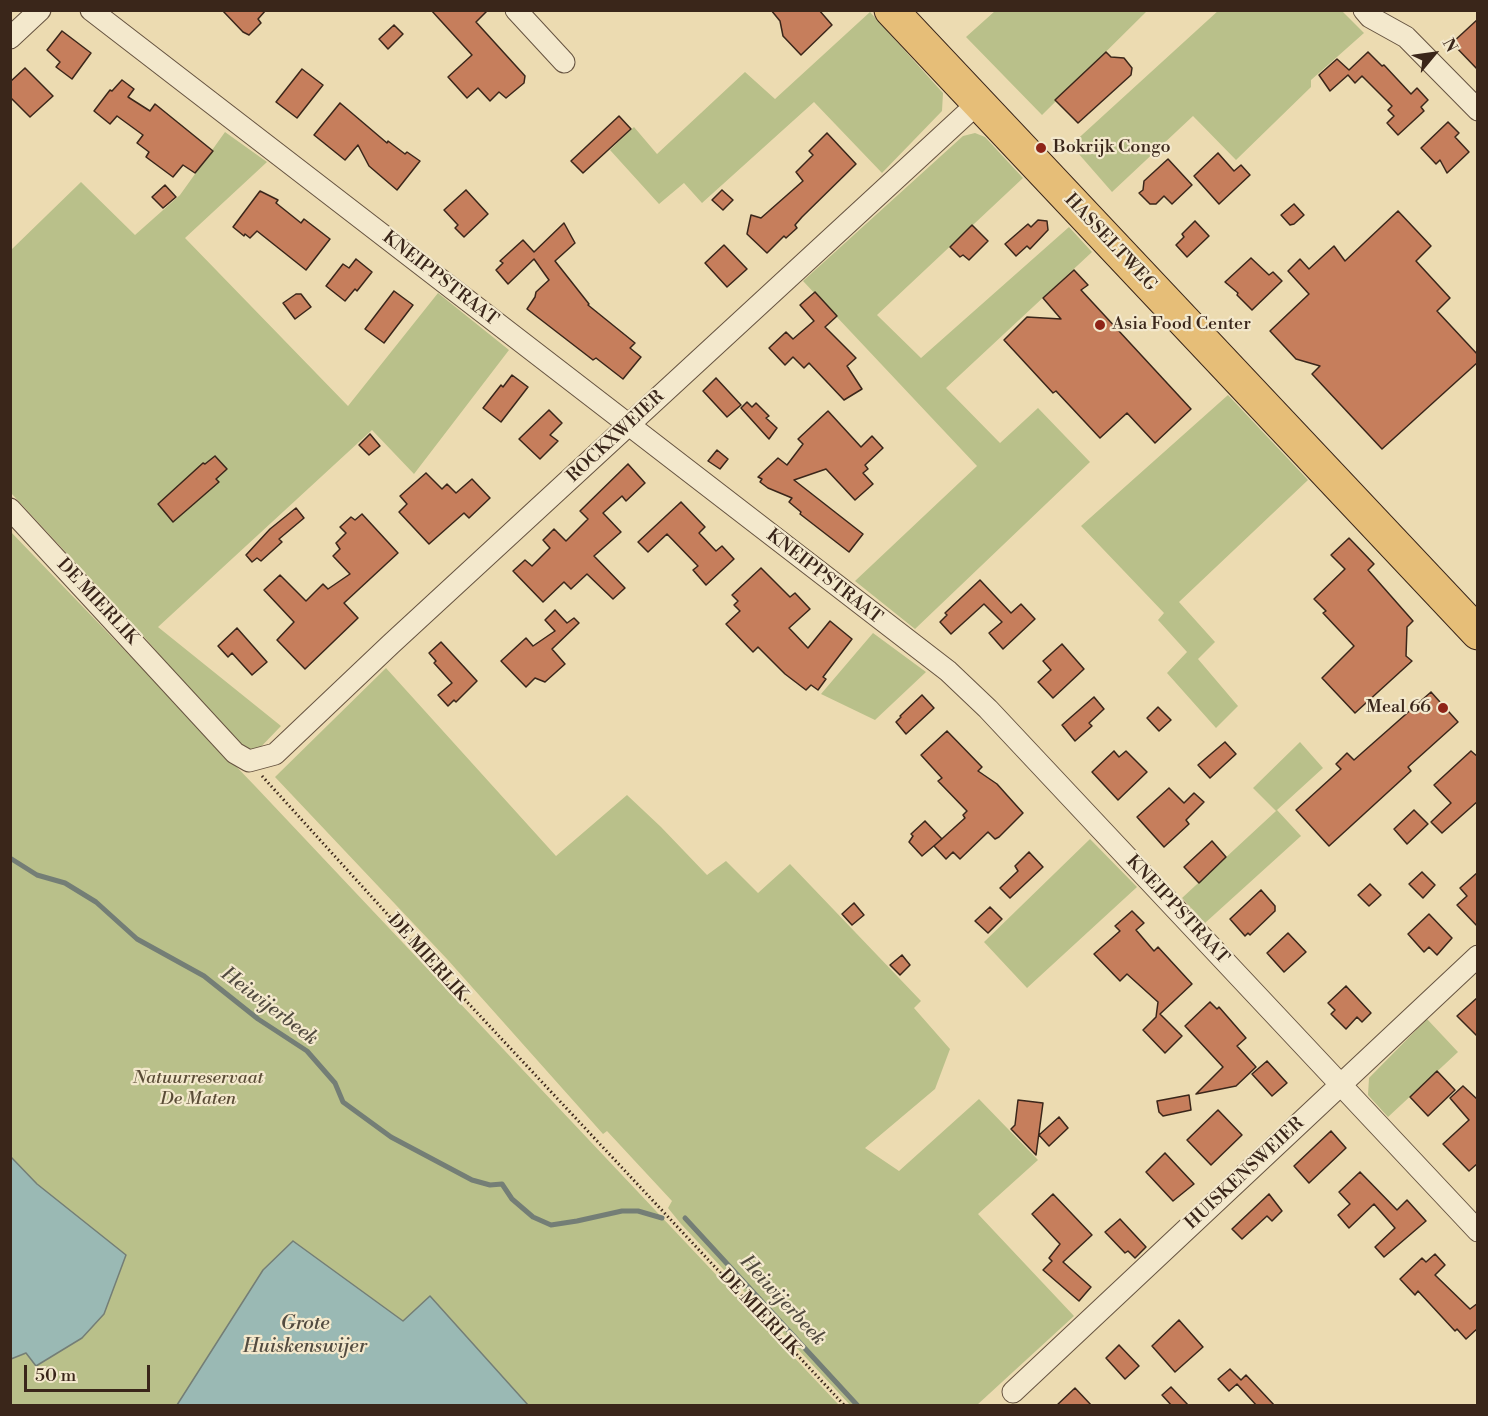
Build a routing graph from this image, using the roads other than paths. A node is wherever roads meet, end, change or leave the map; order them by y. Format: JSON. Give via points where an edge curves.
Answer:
{"nodes":[{"id":1,"x":40,"y":10,"type":"edge"},
{"id":2,"x":92,"y":10,"type":"edge"},
{"id":3,"x":516,"y":10,"type":"edge"},
{"id":4,"x":891,"y":10,"type":"edge"},
{"id":5,"x":1364,"y":10,"type":"edge"},
{"id":6,"x":10,"y":38,"type":"edge"},
{"id":7,"x":564,"y":62,"type":"dead end"},
{"id":8,"x":978,"y":103,"type":"junction"},
{"id":9,"x":1478,"y":110,"type":"edge"},
{"id":10,"x":628,"y":426,"type":"junction"},
{"id":11,"x":10,"y":509,"type":"edge"},
{"id":12,"x":1478,"y":633,"type":"edge"},
{"id":13,"x":249,"y":761,"type":"joint"},
{"id":14,"x":1478,"y":956,"type":"edge"},
{"id":15,"x":1340,"y":1085,"type":"junction"},
{"id":16,"x":1478,"y":1231,"type":"edge"},
{"id":17,"x":1013,"y":1392,"type":"dead end"}],
"edges":[{"from":1,"to":6,"type":"street"},
{"from":2,"to":10,"type":"street","name":"KNEIPPSTRAAT"},
{"from":3,"to":7,"type":"street"},
{"from":4,"to":8,"type":"main road","name":"HASSELTWEG"},
{"from":5,"to":9,"type":"street","via":[[1406,37]]},
{"from":8,"to":10,"type":"street","name":"ROCKXWEIER"},
{"from":8,"to":12,"type":"main road","name":"HASSELTWEG"},
{"from":10,"to":13,"type":"street","name":"ROCKXWEIER","via":[[275,754]]},
{"from":10,"to":15,"type":"street","name":"KNEIPPSTRAAT","via":[[948,671]]},
{"from":11,"to":13,"type":"street","name":"DE MIERLIK","via":[[236,753]]},
{"from":14,"to":15,"type":"street","name":"HUISKENSWEIER"},
{"from":15,"to":16,"type":"street","name":"KNEIPPSTRAAT"},
{"from":15,"to":17,"type":"street","name":"HUISKENSWEIER"}]}
